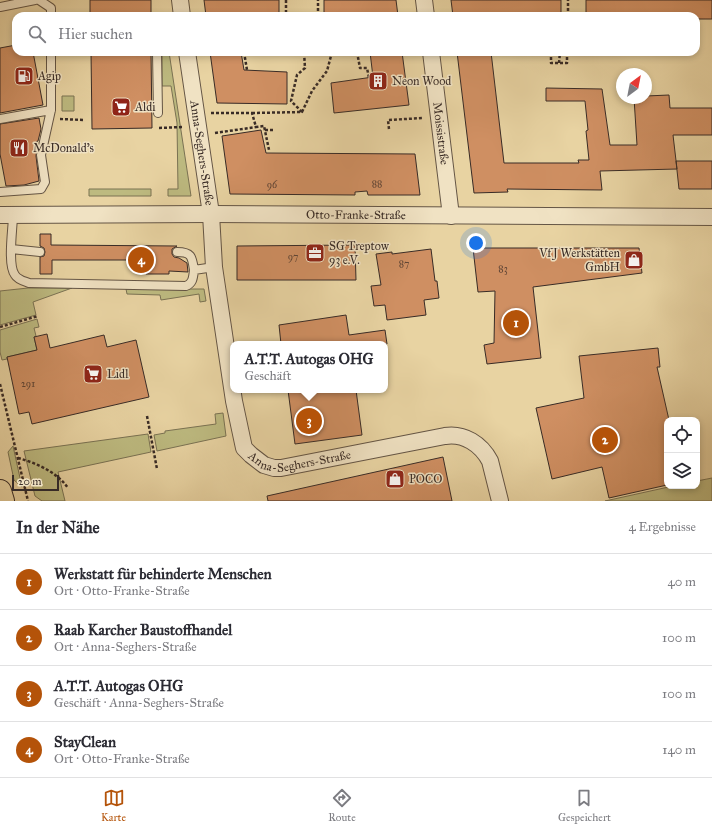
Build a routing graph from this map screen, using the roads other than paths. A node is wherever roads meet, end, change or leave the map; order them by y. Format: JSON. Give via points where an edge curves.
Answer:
{"nodes":[{"id":1,"x":35,"y":0,"type":"edge"},
{"id":2,"x":39,"y":0,"type":"edge"},
{"id":3,"x":180,"y":0,"type":"edge"},
{"id":4,"x":424,"y":0,"type":"edge"},
{"id":5,"x":0,"y":7,"type":"edge"},
{"id":6,"x":51,"y":12,"type":"edge"},
{"id":7,"x":182,"y":12,"type":"edge"},
{"id":8,"x":426,"y":12,"type":"edge"},
{"id":9,"x":51,"y":56,"type":"edge"},
{"id":10,"x":157,"y":56,"type":"edge"},
{"id":11,"x":188,"y":56,"type":"edge"},
{"id":12,"x":431,"y":56,"type":"edge"},
{"id":13,"x":51,"y":110,"type":"junction"},
{"id":14,"x":158,"y":113,"type":"dead end"},
{"id":15,"x":0,"y":119,"type":"edge"},
{"id":16,"x":0,"y":192,"type":"edge"},
{"id":17,"x":210,"y":214,"type":"junction"},
{"id":18,"x":6,"y":215,"type":"edge"},
{"id":19,"x":451,"y":216,"type":"junction"},
{"id":20,"x":712,"y":217,"type":"edge"},
{"id":21,"x":12,"y":249,"type":"junction"},
{"id":22,"x":40,"y":252,"type":"dead end"},
{"id":23,"x":177,"y":252,"type":"dead end"},
{"id":24,"x":214,"y":267,"type":"junction"},
{"id":25,"x":194,"y":270,"type":"junction"},
{"id":26,"x":230,"y":374,"type":"edge"},
{"id":27,"x":233,"y":393,"type":"edge"},
{"id":28,"x":0,"y":491,"type":"edge"},
{"id":29,"x":3,"y":501,"type":"edge"},
{"id":30,"x":500,"y":501,"type":"edge"}],
"edges":[{"from":1,"to":5,"type":"lane"},
{"from":2,"to":6,"type":"lane","via":[[51,8]]},
{"from":3,"to":7,"type":"street"},
{"from":4,"to":8,"type":"street"},
{"from":9,"to":13,"type":"lane"},
{"from":10,"to":14,"type":"lane"},
{"from":11,"to":17,"type":"street","name":"Anna-Seghers-Straße"},
{"from":12,"to":19,"type":"street","name":"Moissistraße"},
{"from":13,"to":15,"type":"lane"},
{"from":13,"to":16,"type":"lane","via":[[41,155],[45,182],[41,189]]},
{"from":17,"to":18,"type":"street","name":"Otto-Franke-Straße"},
{"from":17,"to":19,"type":"street","name":"Otto-Franke-Straße"},
{"from":17,"to":24,"type":"street","name":"Anna-Seghers-Straße"},
{"from":18,"to":21,"type":"lane"},
{"from":19,"to":20,"type":"street","name":"Otto-Franke-Straße"},
{"from":21,"to":22,"type":"lane"},
{"from":21,"to":25,"type":"lane","via":[[11,262],[15,275],[29,283],[186,286],[193,280]]},
{"from":23,"to":25,"type":"lane","via":[[189,255]]},
{"from":24,"to":25,"type":"lane"},
{"from":24,"to":26,"type":"street","name":"Anna-Seghers-Straße"},
{"from":27,"to":30,"type":"street","name":"Anna-Seghers-Straße","via":[[244,448],[264,465],[281,468],[448,435],[459,436],[472,441],[487,455]]},
{"from":28,"to":29,"type":"main road"}]}
